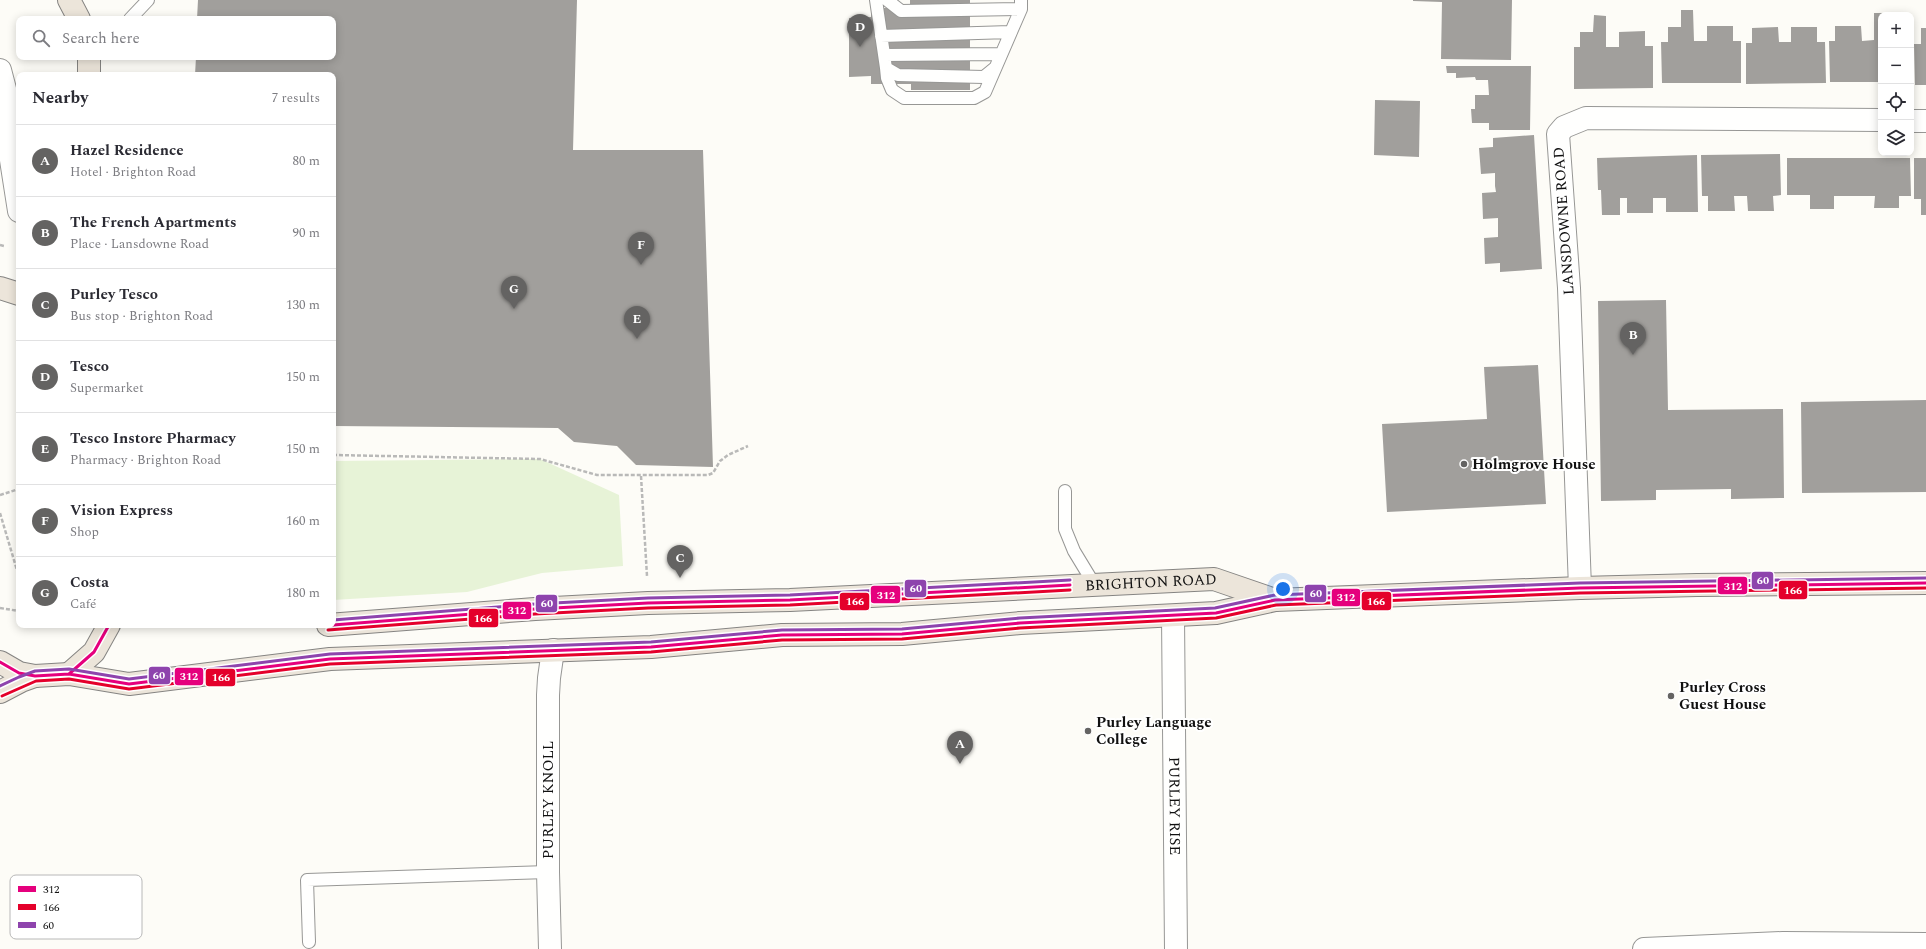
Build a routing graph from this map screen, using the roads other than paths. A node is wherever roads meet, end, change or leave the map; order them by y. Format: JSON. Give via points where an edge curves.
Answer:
{"nodes":[{"id":1,"x":69,"y":0,"type":"edge"},
{"id":2,"x":148,"y":0,"type":"edge"},
{"id":3,"x":876,"y":0,"type":"edge"},
{"id":4,"x":887,"y":0,"type":"edge"},
{"id":5,"x":1021,"y":5,"type":"edge"},
{"id":6,"x":77,"y":16,"type":"edge"},
{"id":7,"x":133,"y":16,"type":"edge"},
{"id":8,"x":1010,"y":32,"type":"junction"},
{"id":9,"x":881,"y":36,"type":"junction"},
{"id":10,"x":1001,"y":54,"type":"junction"},
{"id":11,"x":884,"y":55,"type":"junction"},
{"id":12,"x":996,"y":67,"type":"junction"},
{"id":13,"x":886,"y":68,"type":"junction"},
{"id":14,"x":0,"y":70,"type":"edge"},
{"id":15,"x":1878,"y":120,"type":"edge"},
{"id":16,"x":1914,"y":121,"type":"edge"},
{"id":17,"x":1926,"y":121,"type":"edge"},
{"id":18,"x":16,"y":192,"type":"edge"},
{"id":19,"x":0,"y":288,"type":"edge"},
{"id":20,"x":16,"y":293,"type":"edge"},
{"id":21,"x":1065,"y":491,"type":"dead end"},
{"id":22,"x":1926,"y":583,"type":"edge"},
{"id":23,"x":1094,"y":584,"type":"junction"},
{"id":24,"x":1580,"y":588,"type":"junction"},
{"id":25,"x":1275,"y":600,"type":"junction"},
{"id":26,"x":1173,"y":616,"type":"junction"},
{"id":27,"x":336,"y":624,"type":"edge"},
{"id":28,"x":106,"y":628,"type":"edge"},
{"id":29,"x":553,"y":650,"type":"junction"},
{"id":30,"x":0,"y":662,"type":"edge"},
{"id":31,"x":69,"y":674,"type":"junction"},
{"id":32,"x":35,"y":676,"type":"junction"},
{"id":33,"x":0,"y":692,"type":"edge"},
{"id":34,"x":548,"y":872,"type":"junction"},
{"id":35,"x":309,"y":942,"type":"dead end"},
{"id":36,"x":1926,"y":944,"type":"edge"},
{"id":37,"x":1783,"y":946,"type":"edge"},
{"id":38,"x":550,"y":949,"type":"edge"},
{"id":39,"x":1176,"y":949,"type":"edge"},
{"id":40,"x":1644,"y":949,"type":"edge"}],
"edges":[{"from":1,"to":6,"type":"highway"},
{"from":2,"to":7,"type":"lane"},
{"from":3,"to":9,"type":"lane"},
{"from":4,"to":5,"type":"lane","via":[[901,11]]},
{"from":5,"to":8,"type":"lane"},
{"from":8,"to":9,"type":"lane"},
{"from":8,"to":10,"type":"lane"},
{"from":9,"to":11,"type":"lane"},
{"from":10,"to":11,"type":"lane"},
{"from":10,"to":12,"type":"lane"},
{"from":11,"to":13,"type":"lane"},
{"from":12,"to":13,"type":"lane","via":[[984,77],[898,75]]},
{"from":12,"to":13,"type":"lane","via":[[985,92],[974,98],[904,98],[892,90]]},
{"from":14,"to":18,"type":"street","via":[[6,93],[9,147]]},
{"from":15,"to":24,"type":"street","name":"LANSDOWNE ROAD","via":[[1586,118],[1564,127],[1558,134],[1569,288]]},
{"from":16,"to":17,"type":"street"},
{"from":19,"to":20,"type":"highway"},
{"from":21,"to":23,"type":"lane","via":[[1065,529],[1074,551]]},
{"from":22,"to":24,"type":"highway","name":"BRIGHTON ROAD"},
{"from":23,"to":25,"type":"highway","name":"BRIGHTON ROAD","via":[[1214,580]]},
{"from":23,"to":27,"type":"highway","name":"BRIGHTON ROAD","via":[[790,600],[648,603],[535,609]]},
{"from":24,"to":25,"type":"highway","name":"BRIGHTON ROAD"},
{"from":25,"to":26,"type":"highway","name":"BRIGHTON ROAD","via":[[1216,613]]},
{"from":26,"to":29,"type":"highway","name":"BRIGHTON ROAD","via":[[1020,623],[902,634],[782,635],[651,647]]},
{"from":26,"to":39,"type":"street","name":"PURLEY RISE"},
{"from":28,"to":31,"type":"highway","via":[[94,652]]},
{"from":29,"to":31,"type":"highway","name":"BRIGHTON ROAD","via":[[330,660],[129,684]]},
{"from":29,"to":34,"type":"street","name":"PURLEY KNOLL","via":[[549,678]]},
{"from":30,"to":32,"type":"highway","via":[[19,673]]},
{"from":31,"to":32,"type":"highway","name":"BRIGHTON ROAD"},
{"from":32,"to":33,"type":"highway"},
{"from":34,"to":35,"type":"lane","via":[[307,880]]},
{"from":34,"to":38,"type":"street","name":"PURLEY KNOLL"},
{"from":36,"to":37,"type":"street"},
{"from":37,"to":40,"type":"street"}]}
